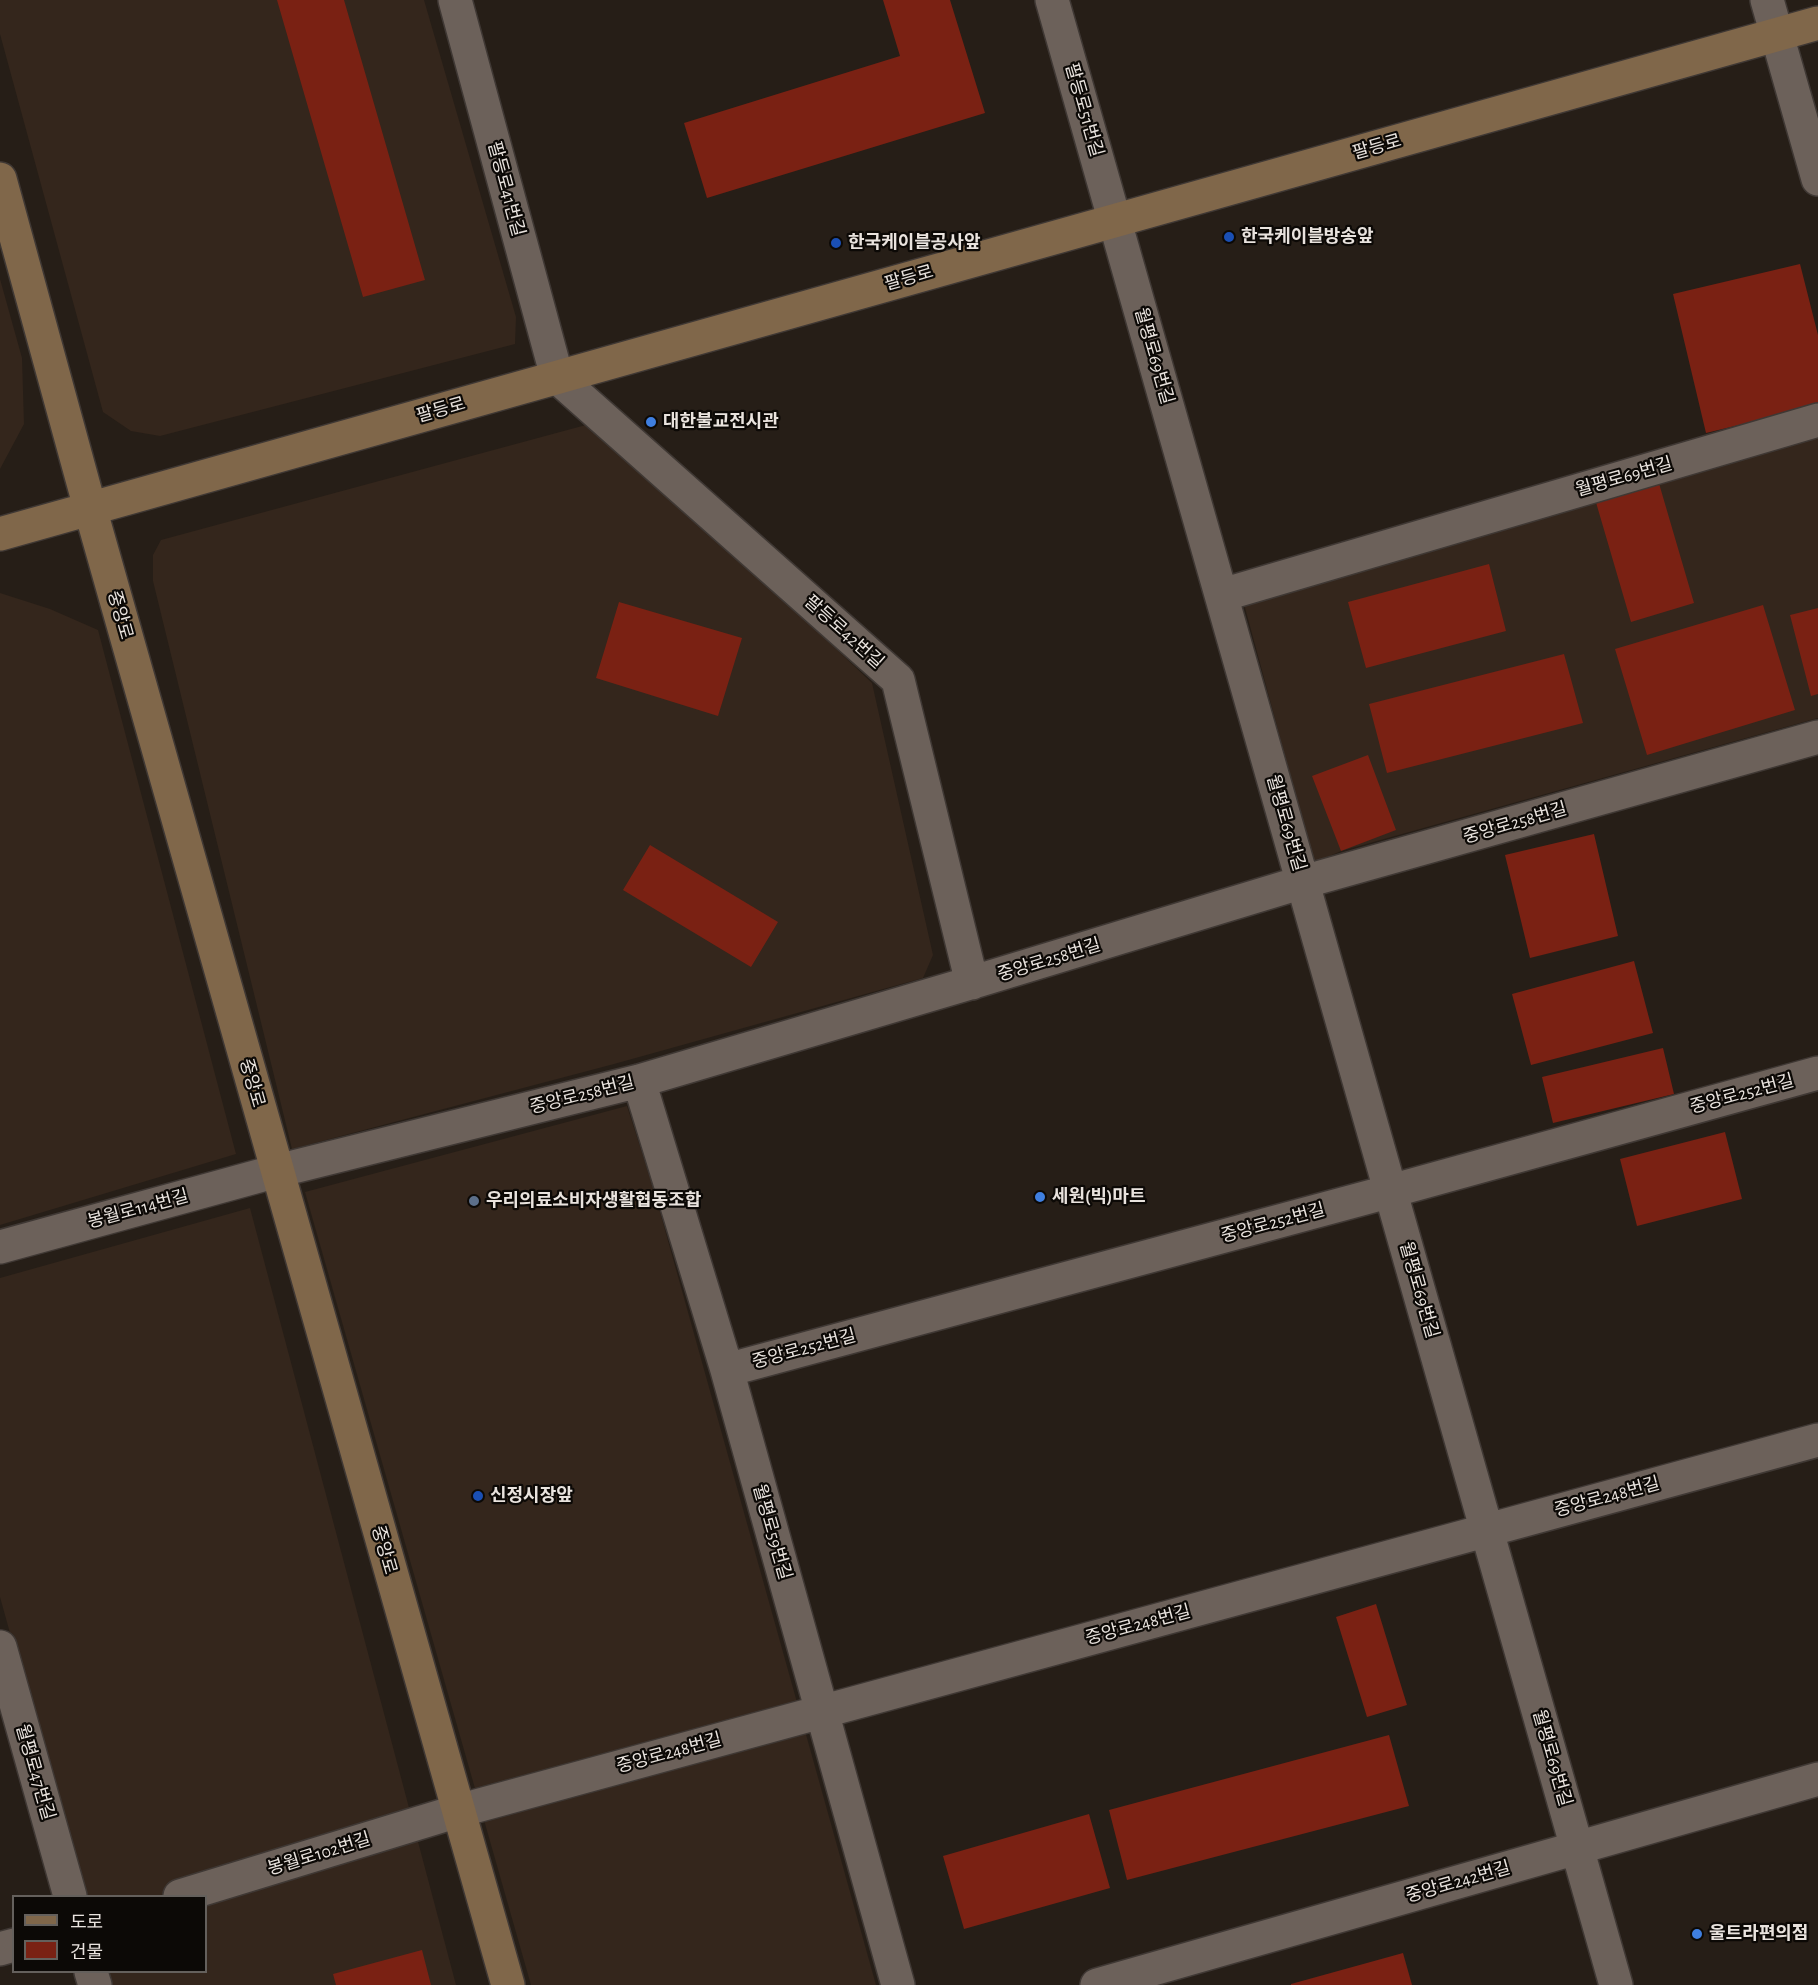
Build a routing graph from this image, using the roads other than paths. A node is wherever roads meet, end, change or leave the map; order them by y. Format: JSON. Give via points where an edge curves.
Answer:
{"nodes":[{"id":1,"x":455,"y":0,"type":"edge"},
{"id":2,"x":1052,"y":0,"type":"edge"},
{"id":3,"x":1767,"y":0,"type":"edge"},
{"id":4,"x":1818,"y":23,"type":"edge"},
{"id":5,"x":1776,"y":34,"type":"junction"},
{"id":6,"x":0,"y":179,"type":"edge"},
{"id":7,"x":1818,"y":180,"type":"edge"},
{"id":8,"x":1115,"y":220,"type":"junction"},
{"id":9,"x":557,"y":377,"type":"junction"},
{"id":10,"x":1818,"y":420,"type":"edge"},
{"id":11,"x":90,"y":508,"type":"junction"},
{"id":12,"x":0,"y":534,"type":"edge"},
{"id":13,"x":1222,"y":595,"type":"junction"},
{"id":14,"x":1818,"y":737,"type":"edge"},
{"id":15,"x":1303,"y":882,"type":"junction"},
{"id":16,"x":972,"y":983,"type":"junction"},
{"id":17,"x":1818,"y":1073,"type":"edge"},
{"id":18,"x":639,"y":1081,"type":"junction"},
{"id":19,"x":277,"y":1171,"type":"junction"},
{"id":20,"x":1391,"y":1191,"type":"junction"},
{"id":21,"x":0,"y":1247,"type":"edge"},
{"id":22,"x":727,"y":1370,"type":"junction"},
{"id":23,"x":1818,"y":1440,"type":"edge"},
{"id":24,"x":1487,"y":1530,"type":"junction"},
{"id":25,"x":0,"y":1647,"type":"edge"},
{"id":26,"x":822,"y":1711,"type":"junction"},
{"id":27,"x":1818,"y":1779,"type":"edge"},
{"id":28,"x":458,"y":1811,"type":"junction"},
{"id":29,"x":1577,"y":1848,"type":"junction"},
{"id":30,"x":70,"y":1895,"type":"edge"},
{"id":31,"x":183,"y":1895,"type":"edge"},
{"id":32,"x":508,"y":1985,"type":"edge"},
{"id":33,"x":898,"y":1985,"type":"edge"},
{"id":34,"x":1097,"y":1985,"type":"edge"},
{"id":35,"x":1616,"y":1985,"type":"edge"}],
"edges":[{"from":1,"to":9,"type":"street","name":"팔등로41번길"},
{"from":2,"to":8,"type":"street","name":"팔등로51번길"},
{"from":3,"to":5,"type":"street"},
{"from":4,"to":5,"type":"main road","name":"팔등로"},
{"from":5,"to":7,"type":"street"},
{"from":5,"to":8,"type":"main road","name":"팔등로"},
{"from":6,"to":11,"type":"main road","name":"중앙로"},
{"from":8,"to":9,"type":"main road","name":"팔등로"},
{"from":8,"to":13,"type":"street","name":"월평로69번길"},
{"from":9,"to":11,"type":"main road","name":"팔등로"},
{"from":9,"to":16,"type":"street","name":"팔등로42번길","via":[[898,680]]},
{"from":10,"to":13,"type":"street","name":"월평로69번길"},
{"from":11,"to":12,"type":"main road","name":"팔등로"},
{"from":11,"to":19,"type":"main road","name":"중앙로"},
{"from":13,"to":15,"type":"street","name":"월평로69번길"},
{"from":14,"to":15,"type":"street","name":"중앙로258번길"},
{"from":15,"to":16,"type":"street","name":"중앙로258번길"},
{"from":15,"to":20,"type":"street","name":"월평로69번길"},
{"from":16,"to":18,"type":"street","name":"중앙로258번길"},
{"from":17,"to":20,"type":"street","name":"중앙로252번길"},
{"from":18,"to":19,"type":"street","name":"중앙로258번길"},
{"from":18,"to":22,"type":"street","name":"월평로59번길"},
{"from":19,"to":21,"type":"street","name":"봉월로114번길"},
{"from":19,"to":28,"type":"main road","name":"중앙로"},
{"from":20,"to":22,"type":"street","name":"중앙로252번길"},
{"from":20,"to":24,"type":"street","name":"월평로69번길"},
{"from":22,"to":26,"type":"street","name":"월평로59번길"},
{"from":23,"to":24,"type":"street","name":"중앙로248번길"},
{"from":24,"to":26,"type":"street","name":"중앙로248번길"},
{"from":24,"to":29,"type":"street","name":"월평로69번길"},
{"from":25,"to":30,"type":"street","name":"월평로47번길"},
{"from":26,"to":28,"type":"street","name":"중앙로248번길"},
{"from":26,"to":33,"type":"street","name":"월평로59번길"},
{"from":27,"to":29,"type":"street","name":"중앙로242번길"},
{"from":28,"to":31,"type":"street","name":"봉월로102번길"},
{"from":28,"to":32,"type":"main road","name":"중앙로"},
{"from":29,"to":34,"type":"street","name":"중앙로242번길"},
{"from":29,"to":35,"type":"street","name":"월평로69번길"}]}
